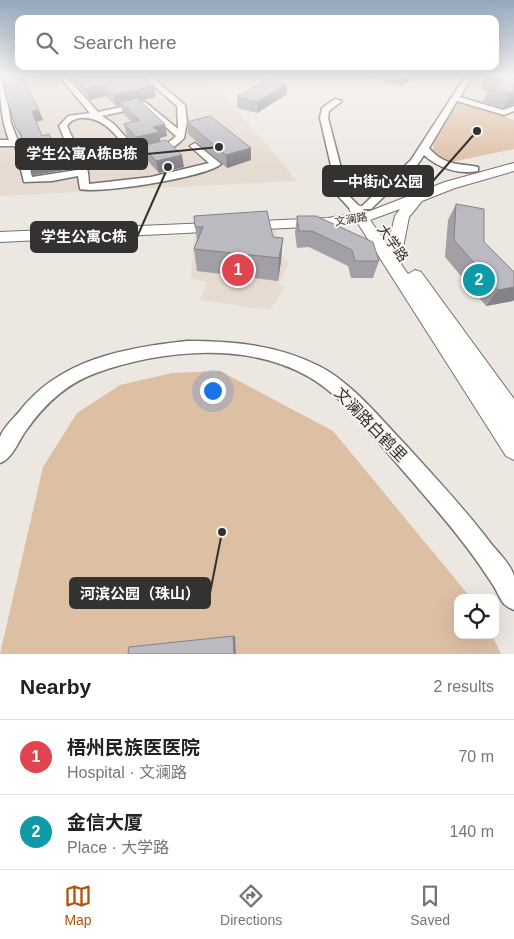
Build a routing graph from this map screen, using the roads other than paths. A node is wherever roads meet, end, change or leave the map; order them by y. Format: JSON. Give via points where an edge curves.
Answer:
{"nodes":[{"id":1,"x":4,"y":106,"type":"edge"},
{"id":2,"x":88,"y":106,"type":"edge"},
{"id":3,"x":138,"y":106,"type":"edge"},
{"id":4,"x":147,"y":106,"type":"edge"},
{"id":5,"x":181,"y":106,"type":"edge"},
{"id":6,"x":331,"y":106,"type":"edge"},
{"id":7,"x":451,"y":106,"type":"edge"},
{"id":8,"x":482,"y":106,"type":"edge"},
{"id":9,"x":514,"y":107,"type":"edge"},
{"id":10,"x":96,"y":115,"type":"junction"},
{"id":11,"x":181,"y":136,"type":"junction"},
{"id":12,"x":0,"y":142,"type":"edge"},
{"id":13,"x":14,"y":142,"type":"junction"},
{"id":14,"x":195,"y":146,"type":"dead end"},
{"id":15,"x":424,"y":148,"type":"junction"},
{"id":16,"x":514,"y":160,"type":"edge"},
{"id":17,"x":514,"y":167,"type":"edge"},
{"id":18,"x":475,"y":170,"type":"junction"},
{"id":19,"x":83,"y":172,"type":"junction"},
{"id":20,"x":418,"y":198,"type":"junction"},
{"id":21,"x":365,"y":212,"type":"junction"},
{"id":22,"x":328,"y":222,"type":"junction"},
{"id":23,"x":0,"y":228,"type":"edge"},
{"id":24,"x":0,"y":236,"type":"edge"},
{"id":25,"x":392,"y":252,"type":"junction"},
{"id":26,"x":514,"y":418,"type":"edge"},
{"id":27,"x":514,"y":448,"type":"edge"},
{"id":28,"x":0,"y":454,"type":"edge"},
{"id":29,"x":514,"y":598,"type":"edge"}],
"edges":[{"from":1,"to":13,"type":"street"},
{"from":2,"to":10,"type":"street"},
{"from":3,"to":10,"type":"street"},
{"from":4,"to":11,"type":"street"},
{"from":5,"to":11,"type":"street","via":[[184,125]]},
{"from":6,"to":21,"type":"street","via":[[325,110],[324,118],[343,196]]},
{"from":7,"to":15,"type":"street"},
{"from":8,"to":9,"type":"street","via":[[504,114]]},
{"from":10,"to":11,"type":"street","via":[[106,120],[135,153],[142,155],[170,147]]},
{"from":10,"to":19,"type":"street","via":[[73,117],[63,126]]},
{"from":12,"to":13,"type":"street"},
{"from":13,"to":19,"type":"street","via":[[19,145],[28,180]]},
{"from":14,"to":19,"type":"street","via":[[216,164],[187,174],[119,186],[84,187]]},
{"from":15,"to":18,"type":"street","via":[[432,158],[447,166]]},
{"from":15,"to":21,"type":"street","via":[[415,162]]},
{"from":16,"to":18,"type":"main road","name":"文澜路"},
{"from":17,"to":20,"type":"main road","name":"文澜路","via":[[450,185]]},
{"from":18,"to":21,"type":"main road","name":"文澜路","via":[[441,180]]},
{"from":20,"to":21,"type":"main road","name":"文澜路"},
{"from":20,"to":25,"type":"main road","via":[[402,216]]},
{"from":21,"to":22,"type":"main road","name":"文澜路"},
{"from":21,"to":23,"type":"main road","name":"文澜路"},
{"from":21,"to":25,"type":"main road","name":"大学路"},
{"from":22,"to":24,"type":"main road","name":"文澜路"},
{"from":22,"to":25,"type":"main road"},
{"from":25,"to":26,"type":"main road","name":"大学路"},
{"from":25,"to":27,"type":"main road","name":"大学路"},
{"from":28,"to":29,"type":"street","name":"文澜路白鹤里","via":[[36,405],[59,383],[87,369],[118,359],[173,349],[234,348],[265,353],[314,372],[338,388],[451,510]]}]}
